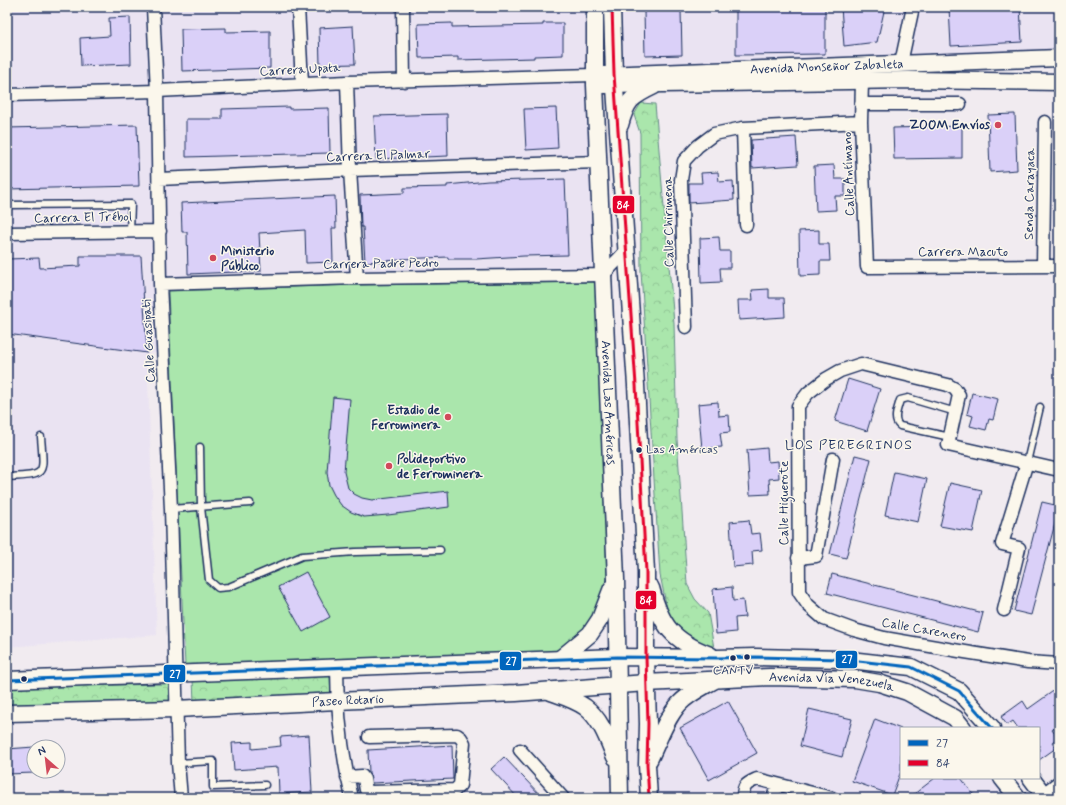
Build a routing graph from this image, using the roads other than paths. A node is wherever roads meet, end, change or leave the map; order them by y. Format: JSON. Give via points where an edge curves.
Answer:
{"nodes":[{"id":1,"x":153,"y":7,"type":"edge"},
{"id":2,"x":298,"y":7,"type":"edge"},
{"id":3,"x":403,"y":7,"type":"edge"},
{"id":4,"x":595,"y":7,"type":"edge"},
{"id":5,"x":612,"y":7,"type":"edge"},
{"id":6,"x":913,"y":7,"type":"edge"},
{"id":7,"x":1059,"y":58,"type":"edge"},
{"id":8,"x":900,"y":63,"type":"junction"},
{"id":9,"x":614,"y":79,"type":"junction"},
{"id":10,"x":595,"y":80,"type":"junction"},
{"id":11,"x":404,"y":81,"type":"junction"},
{"id":12,"x":862,"y":81,"type":"junction"},
{"id":13,"x":347,"y":82,"type":"junction"},
{"id":14,"x":1059,"y":82,"type":"edge"},
{"id":15,"x":302,"y":84,"type":"junction"},
{"id":16,"x":658,"y":84,"type":"junction"},
{"id":17,"x":157,"y":92,"type":"junction"},
{"id":18,"x":7,"y":95,"type":"edge"},
{"id":19,"x":861,"y":104,"type":"junction"},
{"id":20,"x":960,"y":104,"type":"dead end"},
{"id":21,"x":861,"y":122,"type":"junction"},
{"id":22,"x":1045,"y":122,"type":"dead end"},
{"id":23,"x":743,"y":128,"type":"junction"},
{"id":24,"x":618,"y":132,"type":"junction"},
{"id":25,"x":599,"y":162,"type":"junction"},
{"id":26,"x":350,"y":170,"type":"junction"},
{"id":27,"x":159,"y":179,"type":"junction"},
{"id":28,"x":7,"y":205,"type":"edge"},
{"id":29,"x":746,"y":225,"type":"dead end"},
{"id":30,"x":160,"y":230,"type":"junction"},
{"id":31,"x":130,"y":231,"type":"junction"},
{"id":32,"x":7,"y":233,"type":"edge"},
{"id":33,"x":626,"y":251,"type":"junction"},
{"id":34,"x":1043,"y":266,"type":"junction"},
{"id":35,"x":1059,"y":266,"type":"edge"},
{"id":36,"x":868,"y":267,"type":"joint"},
{"id":37,"x":603,"y":275,"type":"junction"},
{"id":38,"x":357,"y":278,"type":"junction"},
{"id":39,"x":160,"y":284,"type":"junction"},
{"id":40,"x":686,"y":327,"type":"dead end"},
{"id":41,"x":1040,"y":407,"type":"dead end"},
{"id":42,"x":956,"y":412,"type":"junction"},
{"id":43,"x":41,"y":437,"type":"dead end"},
{"id":44,"x":950,"y":438,"type":"junction"},
{"id":45,"x":200,"y":447,"type":"dead end"},
{"id":46,"x":832,"y":459,"type":"dead end"},
{"id":47,"x":1027,"y":462,"type":"junction"},
{"id":48,"x":1059,"y":470,"type":"edge"},
{"id":49,"x":7,"y":477,"type":"edge"},
{"id":50,"x":250,"y":503,"type":"dead end"},
{"id":51,"x":201,"y":507,"type":"junction"},
{"id":52,"x":171,"y":509,"type":"junction"},
{"id":53,"x":440,"y":550,"type":"dead end"},
{"id":54,"x":798,"y":558,"type":"junction"},
{"id":55,"x":646,"y":572,"type":"junction"},
{"id":56,"x":616,"y":579,"type":"junction"},
{"id":57,"x":799,"y":592,"type":"joint"},
{"id":58,"x":1004,"y":610,"type":"dead end"},
{"id":59,"x":616,"y":657,"type":"junction"},
{"id":60,"x":646,"y":657,"type":"junction"},
{"id":61,"x":561,"y":658,"type":"junction"},
{"id":62,"x":717,"y":658,"type":"junction"},
{"id":63,"x":1059,"y":664,"type":"edge"},
{"id":64,"x":337,"y":667,"type":"junction"},
{"id":65,"x":176,"y":674,"type":"junction"},
{"id":66,"x":7,"y":680,"type":"edge"},
{"id":67,"x":715,"y":680,"type":"junction"},
{"id":68,"x":646,"y":683,"type":"junction"},
{"id":69,"x":617,"y":686,"type":"junction"},
{"id":70,"x":546,"y":690,"type":"junction"},
{"id":71,"x":337,"y":701,"type":"junction"},
{"id":72,"x":176,"y":709,"type":"junction"},
{"id":73,"x":7,"y":713,"type":"edge"},
{"id":74,"x":962,"y":727,"type":"edge"},
{"id":75,"x":991,"y":727,"type":"edge"},
{"id":76,"x":369,"y":737,"type":"dead end"},
{"id":77,"x":520,"y":750,"type":"dead end"},
{"id":78,"x":178,"y":763,"type":"junction"},
{"id":79,"x":647,"y":765,"type":"junction"},
{"id":80,"x":619,"y":768,"type":"junction"},
{"id":81,"x":347,"y":777,"type":"junction"},
{"id":82,"x":1003,"y":779,"type":"edge"},
{"id":83,"x":1032,"y":779,"type":"edge"},
{"id":84,"x":1059,"y":782,"type":"edge"},
{"id":85,"x":776,"y":784,"type":"junction"},
{"id":86,"x":265,"y":785,"type":"dead end"},
{"id":87,"x":1042,"y":797,"type":"edge"},
{"id":88,"x":181,"y":798,"type":"edge"},
{"id":89,"x":352,"y":798,"type":"edge"},
{"id":90,"x":563,"y":798,"type":"edge"},
{"id":91,"x":620,"y":798,"type":"edge"},
{"id":92,"x":649,"y":798,"type":"edge"},
{"id":93,"x":743,"y":798,"type":"edge"},
{"id":94,"x":774,"y":798,"type":"edge"},
{"id":95,"x":832,"y":798,"type":"edge"},
{"id":96,"x":1018,"y":798,"type":"edge"}],
"edges":[{"from":1,"to":17,"type":"street","name":"Calle Guasipati"},
{"from":2,"to":15,"type":"street"},
{"from":3,"to":11,"type":"street"},
{"from":4,"to":10,"type":"street","name":"Avenida Las Américas"},
{"from":5,"to":9,"type":"street","name":"Avenida Las Américas"},
{"from":6,"to":8,"type":"street"},
{"from":7,"to":8,"type":"street","name":"Avenida Monseñor Zabaleta"},
{"from":8,"to":9,"type":"street","name":"Avenida Monseñor Zabaleta"},
{"from":9,"to":10,"type":"street","name":"Avenida Monseñor Zabaleta"},
{"from":9,"to":16,"type":"street","name":"Avenida Monseñor Zabaleta"},
{"from":9,"to":24,"type":"street","name":"Avenida Las Américas"},
{"from":10,"to":11,"type":"street","name":"Carrera Upata"},
{"from":10,"to":25,"type":"street","name":"Avenida Las Américas"},
{"from":11,"to":13,"type":"street","name":"Carrera Upata"},
{"from":12,"to":14,"type":"street","name":"Avenida Monseñor Zabaleta"},
{"from":12,"to":16,"type":"street","name":"Avenida Monseñor Zabaleta"},
{"from":12,"to":19,"type":"street","name":"Calle Antímano"},
{"from":13,"to":15,"type":"street","name":"Carrera Upata"},
{"from":13,"to":26,"type":"street"},
{"from":15,"to":17,"type":"street","name":"Carrera Upata"},
{"from":16,"to":24,"type":"street","via":[[629,102]]},
{"from":17,"to":18,"type":"street","name":"Carrera Upata"},
{"from":17,"to":27,"type":"street","name":"Calle Guasipati"},
{"from":19,"to":20,"type":"street"},
{"from":19,"to":21,"type":"street","name":"Calle Antímano"},
{"from":21,"to":23,"type":"street","name":"Calle Chirimena"},
{"from":21,"to":36,"type":"street","name":"Calle Antímano"},
{"from":22,"to":34,"type":"street","name":"Senda Carayaca"},
{"from":23,"to":29,"type":"street"},
{"from":23,"to":40,"type":"street","name":"Calle Chirimena","via":[[714,134],[684,161],[681,180]]},
{"from":24,"to":33,"type":"street","name":"Avenida Las Américas"},
{"from":25,"to":26,"type":"street","name":"Carrera El Palmar"},
{"from":25,"to":37,"type":"street","name":"Avenida Las Américas"},
{"from":26,"to":27,"type":"street","name":"Carrera El Palmar"},
{"from":26,"to":38,"type":"street"},
{"from":27,"to":30,"type":"street","name":"Calle Guasipati"},
{"from":28,"to":31,"type":"lane","via":[[131,204]]},
{"from":30,"to":31,"type":"street","name":"Carrera El Trébol"},
{"from":30,"to":39,"type":"street","name":"Calle Guasipati"},
{"from":31,"to":32,"type":"street","name":"Carrera El Trébol"},
{"from":33,"to":37,"type":"street"},
{"from":33,"to":55,"type":"street","name":"Avenida Las Américas","via":[[637,393]]},
{"from":34,"to":35,"type":"street","name":"Carrera Macuto"},
{"from":34,"to":36,"type":"street","name":"Carrera Macuto"},
{"from":37,"to":38,"type":"street","name":"Carrera Padre Pedro"},
{"from":37,"to":56,"type":"street","name":"Avenida Las Américas"},
{"from":38,"to":39,"type":"street","name":"Carrera Padre Pedro"},
{"from":39,"to":52,"type":"street","name":"Calle Guasipati"},
{"from":41,"to":47,"type":"lane"},
{"from":42,"to":44,"type":"street"},
{"from":42,"to":44,"type":"lane","via":[[905,398],[900,400],[895,420],[900,426]]},
{"from":42,"to":54,"type":"street","name":"Calle Higuerote","via":[[959,395],[948,385],[861,364],[826,379],[808,393],[798,406]]},
{"from":43,"to":49,"type":"lane","via":[[41,471],[34,476]]},
{"from":44,"to":47,"type":"street","via":[[948,445]]},
{"from":45,"to":51,"type":"lane"},
{"from":46,"to":54,"type":"street","via":[[816,556]]},
{"from":47,"to":48,"type":"street"},
{"from":47,"to":58,"type":"street","via":[[1002,544],[1020,548]]},
{"from":50,"to":51,"type":"lane"},
{"from":51,"to":52,"type":"lane"},
{"from":51,"to":53,"type":"lane","via":[[208,580],[218,588],[229,587],[302,556]]},
{"from":52,"to":65,"type":"street","name":"Calle Guasipati"},
{"from":54,"to":57,"type":"street","name":"Calle Higuerote"},
{"from":55,"to":60,"type":"street","name":"Avenida Las Américas"},
{"from":55,"to":62,"type":"street","via":[[665,625],[687,644]]},
{"from":56,"to":59,"type":"street","name":"Avenida Las Américas"},
{"from":56,"to":61,"type":"street","via":[[600,619],[590,634]]},
{"from":57,"to":63,"type":"street","name":"Calle Carenero","via":[[808,605],[824,619],[854,630],[884,638],[965,652]]},
{"from":59,"to":60,"type":"street","name":"Avenida Vía Venezuela"},
{"from":59,"to":61,"type":"street"},
{"from":59,"to":69,"type":"street","name":"Avenida Las Américas"},
{"from":60,"to":62,"type":"street","name":"Avenida Vía Venezuela"},
{"from":60,"to":68,"type":"street","name":"Avenida Las Américas"},
{"from":61,"to":64,"type":"street"},
{"from":62,"to":75,"type":"street","name":"Avenida Vía Venezuela","via":[[841,660],[911,668],[958,691]]},
{"from":64,"to":65,"type":"street"},
{"from":64,"to":71,"type":"street"},
{"from":65,"to":66,"type":"street"},
{"from":65,"to":72,"type":"street","name":"Calle Guasipati"},
{"from":67,"to":68,"type":"street","name":"Avenida Vía Venezuela"},
{"from":67,"to":74,"type":"street","name":"Avenida Vía Venezuela","via":[[770,677],[855,679],[879,683],[921,699],[955,718]]},
{"from":67,"to":79,"type":"street","via":[[679,704],[669,718]]},
{"from":68,"to":69,"type":"street","name":"Avenida Vía Venezuela"},
{"from":68,"to":79,"type":"street","name":"Avenida Las Américas"},
{"from":69,"to":70,"type":"street","name":"Paseo Rotario"},
{"from":69,"to":80,"type":"street","name":"Avenida Las Américas"},
{"from":70,"to":71,"type":"street","name":"Paseo Rotario"},
{"from":70,"to":80,"type":"street","via":[[585,708],[600,723]]},
{"from":71,"to":72,"type":"street","name":"Paseo Rotario"},
{"from":71,"to":81,"type":"street"},
{"from":72,"to":73,"type":"street","name":"Paseo Rotario"},
{"from":72,"to":78,"type":"street","name":"Calle Guasipati"},
{"from":76,"to":81,"type":"street","via":[[457,735],[464,743],[460,785],[455,790],[370,792],[366,790],[362,776]]},
{"from":77,"to":90,"type":"street"},
{"from":78,"to":86,"type":"lane","via":[[213,761],[213,787]]},
{"from":78,"to":88,"type":"street","name":"Calle Guasipati"},
{"from":79,"to":92,"type":"street","name":"Avenida Las Américas"},
{"from":80,"to":91,"type":"street","name":"Avenida Las Américas"},
{"from":81,"to":89,"type":"street"},
{"from":82,"to":96,"type":"street"},
{"from":83,"to":87,"type":"street"},
{"from":84,"to":87,"type":"street"},
{"from":85,"to":93,"type":"street","via":[[757,779],[747,783],[743,790]]},
{"from":85,"to":94,"type":"street"},
{"from":85,"to":95,"type":"street"}]}
